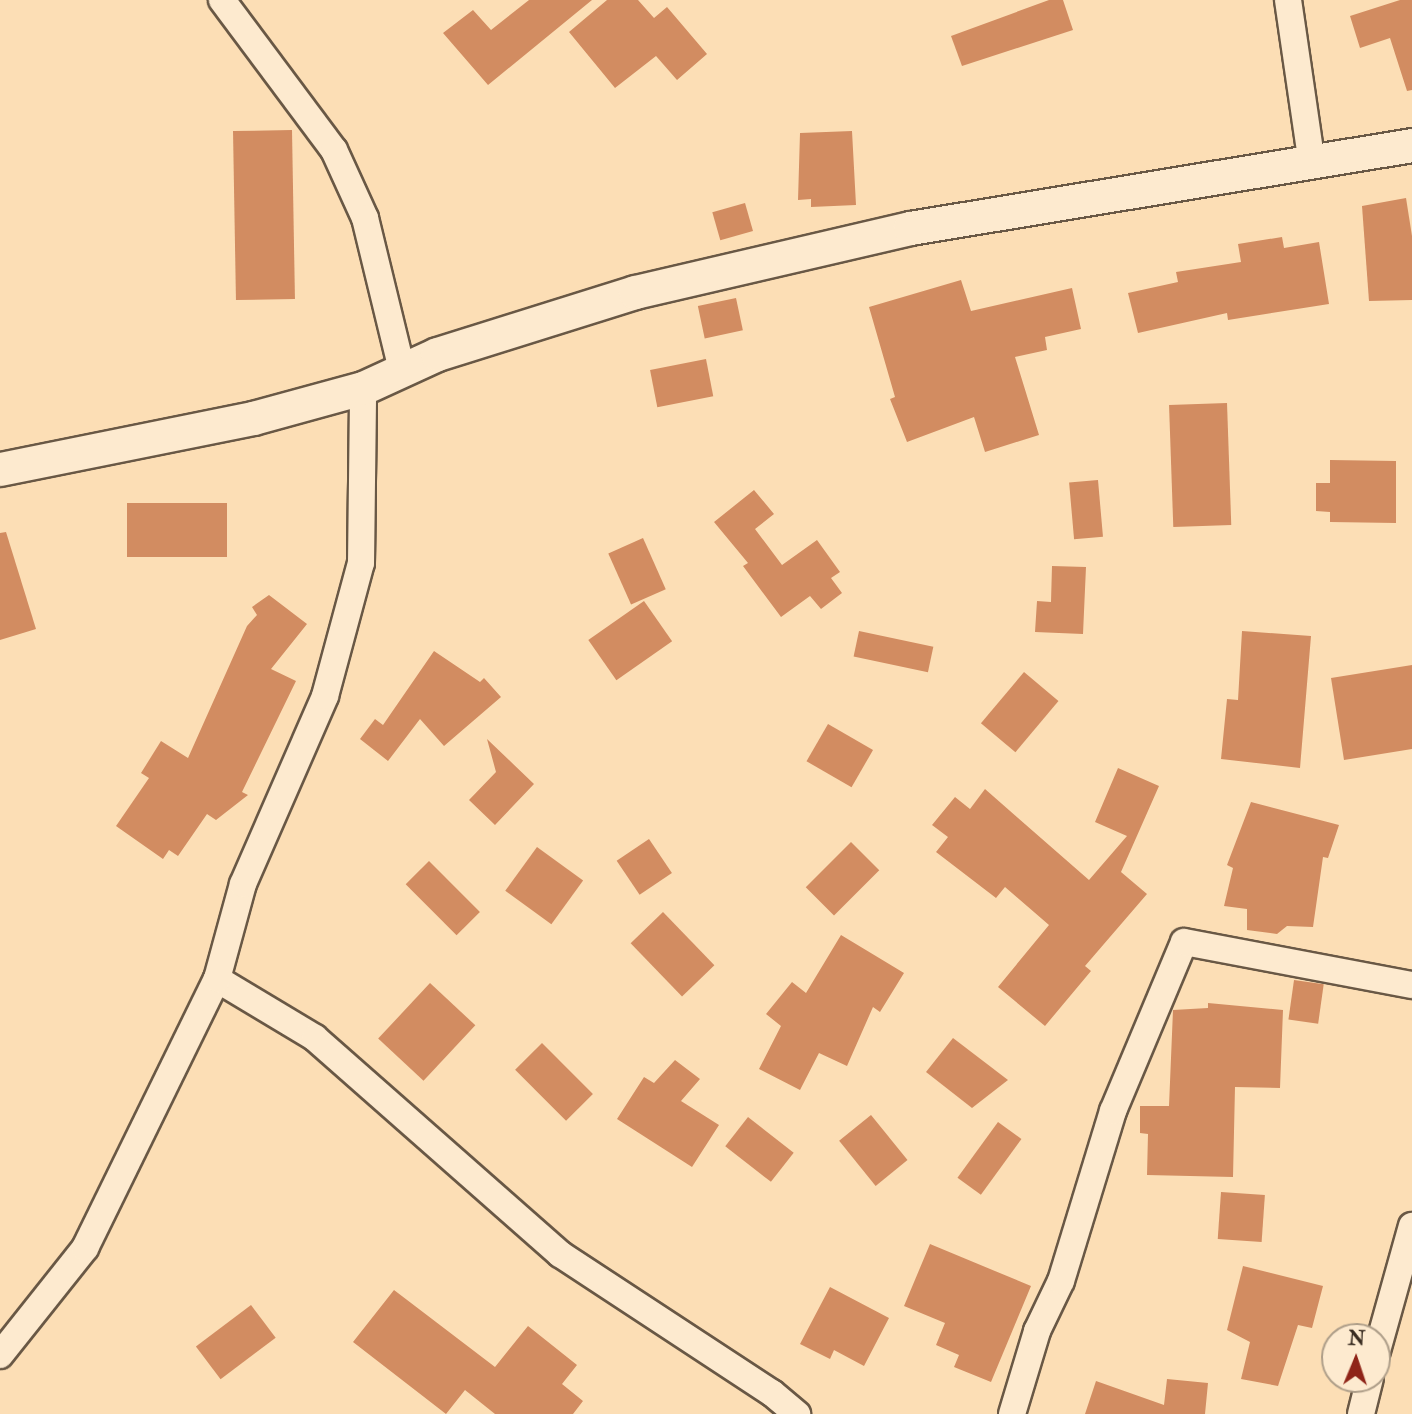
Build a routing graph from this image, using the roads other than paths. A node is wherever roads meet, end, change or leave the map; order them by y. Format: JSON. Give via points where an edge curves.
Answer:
{"nodes":[{"id":1,"x":222,"y":0,"type":"edge"},
{"id":2,"x":1288,"y":0,"type":"edge"},
{"id":3,"x":1412,"y":145,"type":"edge"},
{"id":4,"x":1312,"y":164,"type":"junction"},
{"id":5,"x":402,"y":370,"type":"junction"},
{"id":6,"x":363,"y":388,"type":"junction"},
{"id":7,"x":0,"y":469,"type":"edge"},
{"id":8,"x":217,"y":979,"type":"junction"},
{"id":9,"x":1412,"y":985,"type":"edge"},
{"id":10,"x":1412,"y":1226,"type":"edge"},
{"id":11,"x":1385,"y":1323,"type":"edge"},
{"id":12,"x":0,"y":1355,"type":"edge"},
{"id":13,"x":1366,"y":1393,"type":"edge"},
{"id":14,"x":797,"y":1414,"type":"edge"},
{"id":15,"x":1012,"y":1414,"type":"edge"},
{"id":16,"x":1361,"y":1414,"type":"edge"}],
"edges":[{"from":1,"to":5,"type":"street","via":[[334,150],[365,218]]},
{"from":2,"to":4,"type":"street"},
{"from":3,"to":4,"type":"street"},
{"from":4,"to":5,"type":"street","via":[[910,228],[635,292],[437,354]]},
{"from":5,"to":6,"type":"street"},
{"from":6,"to":7,"type":"street","via":[[253,418]]},
{"from":6,"to":8,"type":"street","via":[[361,563],[325,696],[243,884]]},
{"from":8,"to":12,"type":"street","via":[[85,1248]]},
{"from":8,"to":14,"type":"street","via":[[315,1038],[560,1254]]},
{"from":9,"to":15,"type":"street","via":[[1184,942],[1113,1111],[1061,1281],[1037,1331]]},
{"from":10,"to":11,"type":"street"},
{"from":13,"to":16,"type":"street"}]}
